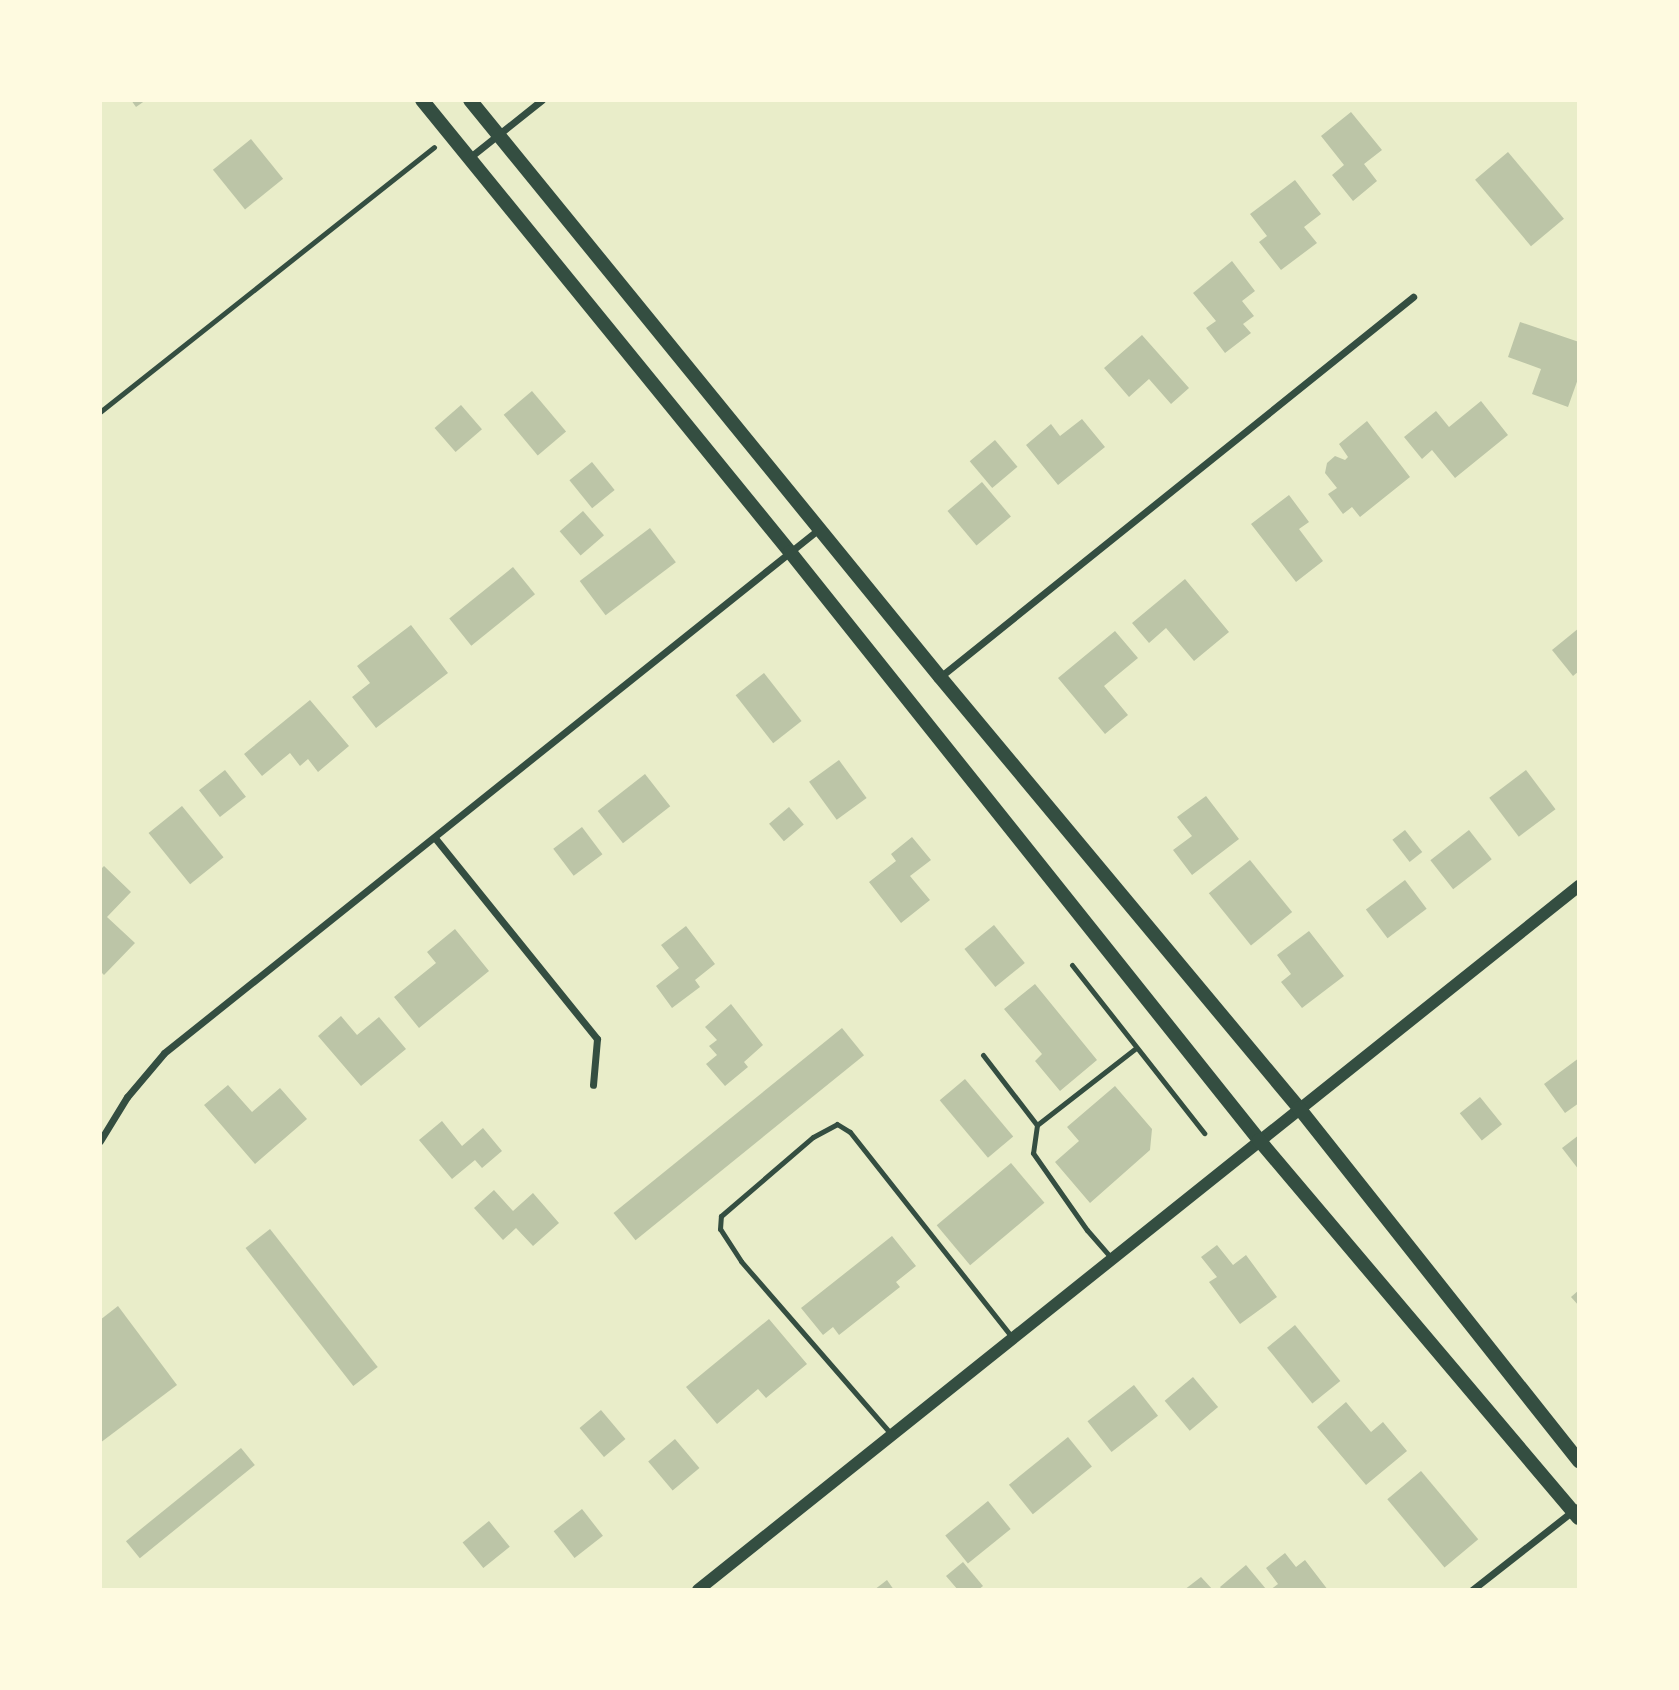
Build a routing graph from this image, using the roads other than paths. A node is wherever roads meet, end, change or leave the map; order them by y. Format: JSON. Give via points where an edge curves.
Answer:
{"nodes":[{"id":1,"x":422,"y":100,"type":"edge"},
{"id":2,"x":470,"y":100,"type":"edge"},
{"id":3,"x":542,"y":100,"type":"edge"},
{"id":4,"x":498,"y":135,"type":"junction"},
{"id":5,"x":468,"y":158,"type":"junction"},
{"id":6,"x":1413,"y":297,"type":"dead end"},
{"id":7,"x":819,"y":529,"type":"junction"},
{"id":8,"x":790,"y":552,"type":"junction"},
{"id":9,"x":940,"y":677,"type":"junction"},
{"id":10,"x":435,"y":838,"type":"junction"},
{"id":11,"x":1579,"y":886,"type":"edge"},
{"id":12,"x":1072,"y":965,"type":"dead end"},
{"id":13,"x":1136,"y":1048,"type":"junction"},
{"id":14,"x":983,"y":1055,"type":"dead end"},
{"id":15,"x":593,"y":1084,"type":"dead end"},
{"id":16,"x":1299,"y":1108,"type":"junction"},
{"id":17,"x":1037,"y":1125,"type":"junction"},
{"id":18,"x":1204,"y":1133,"type":"dead end"},
{"id":19,"x":1259,"y":1140,"type":"junction"},
{"id":20,"x":100,"y":1141,"type":"edge"},
{"id":21,"x":1112,"y":1259,"type":"junction"},
{"id":22,"x":1013,"y":1338,"type":"junction"},
{"id":23,"x":892,"y":1435,"type":"junction"},
{"id":24,"x":1579,"y":1461,"type":"edge"},
{"id":25,"x":1577,"y":1512,"type":"edge"},
{"id":26,"x":698,"y":1590,"type":"edge"},
{"id":27,"x":1472,"y":1590,"type":"edge"}],
"edges":[{"from":1,"to":5,"type":"main road"},
{"from":2,"to":4,"type":"main road"},
{"from":3,"to":4,"type":"street"},
{"from":4,"to":5,"type":"street"},
{"from":4,"to":7,"type":"main road"},
{"from":5,"to":8,"type":"main road"},
{"from":6,"to":9,"type":"street"},
{"from":7,"to":8,"type":"street"},
{"from":7,"to":9,"type":"main road"},
{"from":8,"to":10,"type":"street"},
{"from":8,"to":19,"type":"main road"},
{"from":9,"to":16,"type":"main road"},
{"from":10,"to":15,"type":"street","via":[[597,1039]]},
{"from":10,"to":20,"type":"street","via":[[164,1054],[127,1097]]},
{"from":11,"to":16,"type":"street"},
{"from":12,"to":13,"type":"lane"},
{"from":13,"to":17,"type":"lane"},
{"from":13,"to":18,"type":"lane"},
{"from":14,"to":17,"type":"lane"},
{"from":16,"to":19,"type":"street"},
{"from":16,"to":24,"type":"main road"},
{"from":17,"to":21,"type":"lane","via":[[1033,1153]]},
{"from":19,"to":21,"type":"street"},
{"from":19,"to":25,"type":"main road"},
{"from":21,"to":22,"type":"street"},
{"from":22,"to":23,"type":"street"},
{"from":22,"to":23,"type":"lane","via":[[850,1132],[837,1124],[813,1137],[721,1216],[720,1229],[741,1261]]},
{"from":23,"to":26,"type":"street"},
{"from":25,"to":27,"type":"street"}]}
